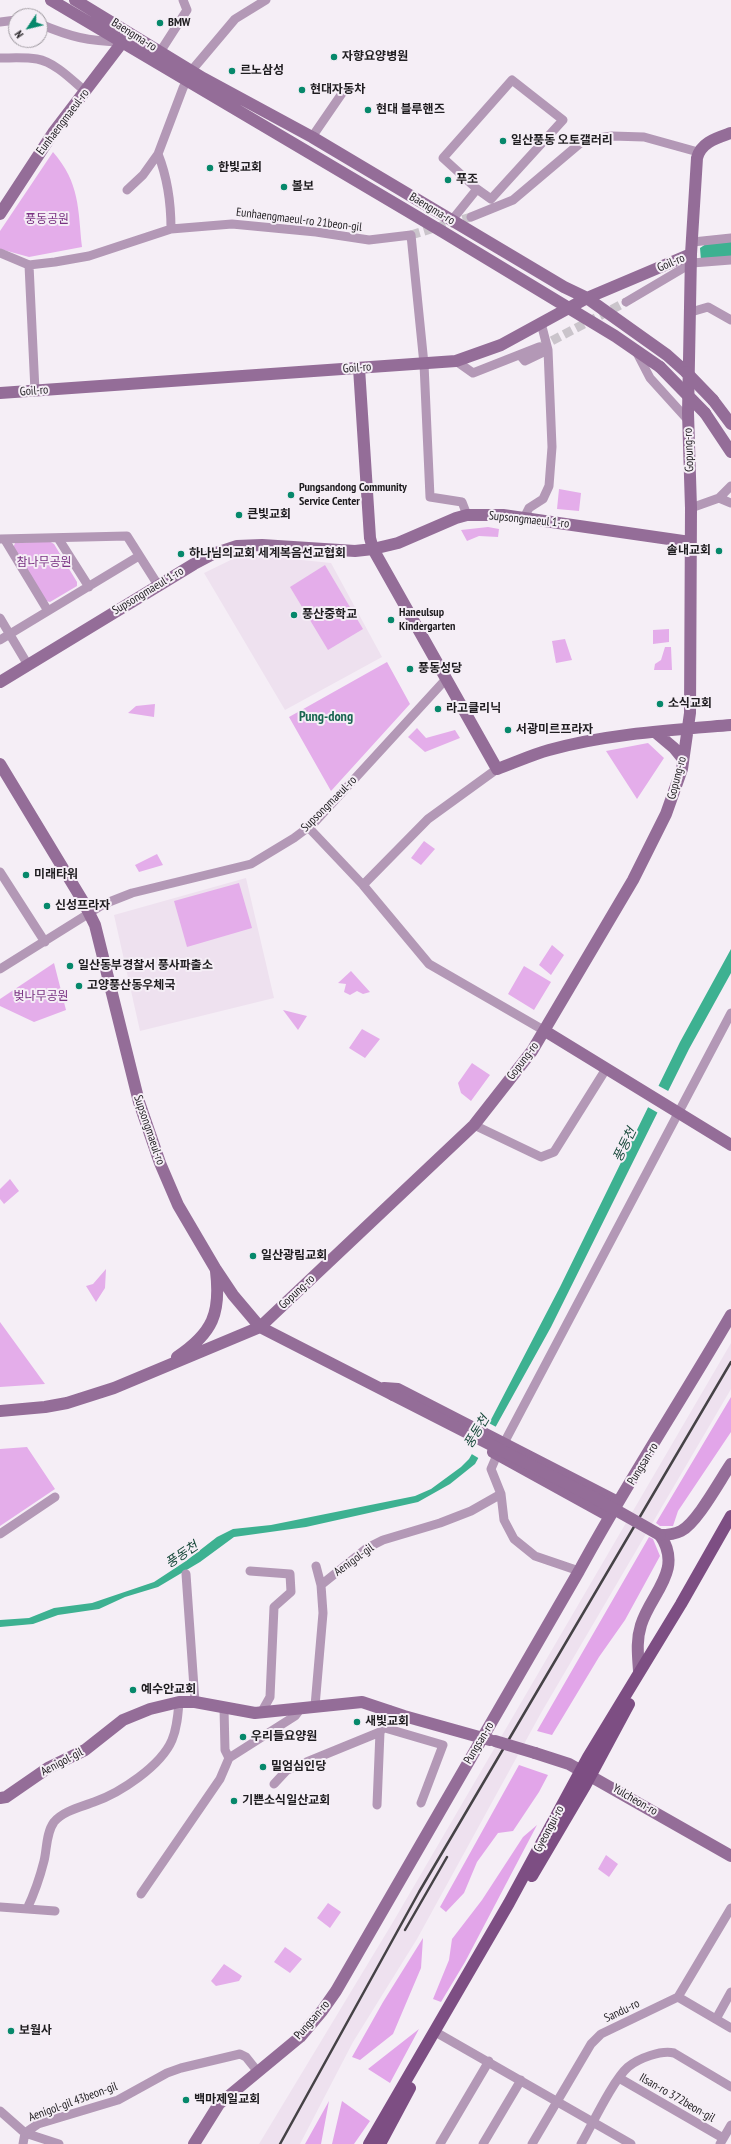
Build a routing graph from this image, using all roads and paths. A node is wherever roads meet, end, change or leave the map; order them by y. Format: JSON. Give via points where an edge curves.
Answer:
{"nodes":[{"id":1,"x":51,"y":0,"type":"edge"},
{"id":2,"x":75,"y":0,"type":"edge"},
{"id":3,"x":183,"y":0,"type":"edge"},
{"id":4,"x":266,"y":0,"type":"edge"},
{"id":5,"x":48,"y":27,"type":"edge"},
{"id":6,"x":130,"y":32,"type":"junction"},
{"id":7,"x":122,"y":42,"type":"junction"},
{"id":8,"x":160,"y":52,"type":"junction"},
{"id":9,"x":0,"y":58,"type":"edge"},
{"id":10,"x":190,"y":76,"type":"junction"},
{"id":11,"x":345,"y":89,"type":"dead end"},
{"id":12,"x":86,"y":92,"type":"junction"},
{"id":13,"x":731,"y":132,"type":"edge"},
{"id":14,"x":312,"y":137,"type":"junction"},
{"id":15,"x":698,"y":152,"type":"junction"},
{"id":16,"x":158,"y":154,"type":"junction"},
{"id":17,"x":477,"y":189,"type":"junction"},
{"id":18,"x":127,"y":190,"type":"dead end"},
{"id":19,"x":0,"y":214,"type":"edge"},
{"id":20,"x":471,"y":217,"type":"tunnel mouth"},
{"id":21,"x":452,"y":220,"type":"junction"},
{"id":22,"x":172,"y":229,"type":"junction"},
{"id":23,"x":731,"y":238,"type":"edge"},
{"id":24,"x":0,"y":253,"type":"edge"},
{"id":25,"x":692,"y":253,"type":"junction"},
{"id":26,"x":731,"y":260,"type":"edge"},
{"id":27,"x":29,"y":264,"type":"junction"},
{"id":28,"x":587,"y":298,"type":"junction"},
{"id":29,"x":626,"y":302,"type":"tunnel mouth"},
{"id":30,"x":568,"y":308,"type":"junction"},
{"id":31,"x":691,"y":312,"type":"junction"},
{"id":32,"x":731,"y":320,"type":"edge"},
{"id":33,"x":541,"y":323,"type":"junction"},
{"id":34,"x":543,"y":349,"type":"junction"},
{"id":35,"x":636,"y":350,"type":"junction"},
{"id":36,"x":456,"y":361,"type":"junction"},
{"id":37,"x":424,"y":364,"type":"junction"},
{"id":38,"x":359,"y":368,"type":"junction"},
{"id":39,"x":35,"y":391,"type":"junction"},
{"id":40,"x":0,"y":393,"type":"edge"},
{"id":41,"x":688,"y":420,"type":"junction"},
{"id":42,"x":731,"y":424,"type":"edge"},
{"id":43,"x":731,"y":452,"type":"edge"},
{"id":44,"x":731,"y":486,"type":"edge"},
{"id":45,"x":719,"y":498,"type":"junction"},
{"id":46,"x":731,"y":503,"type":"edge"},
{"id":47,"x":691,"y":508,"type":"junction"},
{"id":48,"x":467,"y":516,"type":"junction"},
{"id":49,"x":524,"y":518,"type":"junction"},
{"id":50,"x":58,"y":538,"type":"junction"},
{"id":51,"x":3,"y":539,"type":"edge"},
{"id":52,"x":690,"y":542,"type":"junction"},
{"id":53,"x":373,"y":549,"type":"junction"},
{"id":54,"x":140,"y":556,"type":"junction"},
{"id":55,"x":158,"y":585,"type":"junction"},
{"id":56,"x":89,"y":587,"type":"junction"},
{"id":57,"x":48,"y":611,"type":"junction"},
{"id":58,"x":0,"y":618,"type":"edge"},
{"id":59,"x":10,"y":634,"type":"junction"},
{"id":60,"x":0,"y":640,"type":"edge"},
{"id":61,"x":28,"y":665,"type":"junction"},
{"id":62,"x":447,"y":678,"type":"junction"},
{"id":63,"x":0,"y":682,"type":"edge"},
{"id":64,"x":731,"y":725,"type":"edge"},
{"id":65,"x":687,"y":729,"type":"junction"},
{"id":66,"x":655,"y":732,"type":"junction"},
{"id":67,"x":683,"y":759,"type":"junction"},
{"id":68,"x":0,"y":764,"type":"edge"},
{"id":69,"x":497,"y":769,"type":"junction"},
{"id":70,"x":309,"y":828,"type":"junction"},
{"id":71,"x":0,"y":872,"type":"edge"},
{"id":72,"x":363,"y":885,"type":"junction"},
{"id":73,"x":89,"y":912,"type":"junction"},
{"id":74,"x":45,"y":942,"type":"junction"},
{"id":75,"x":0,"y":969,"type":"edge"},
{"id":76,"x":731,"y":1013,"type":"edge"},
{"id":77,"x":545,"y":1031,"type":"junction"},
{"id":78,"x":606,"y":1069,"type":"junction"},
{"id":79,"x":675,"y":1110,"type":"junction"},
{"id":80,"x":474,"y":1125,"type":"junction"},
{"id":81,"x":731,"y":1145,"type":"edge"},
{"id":82,"x":215,"y":1268,"type":"junction"},
{"id":83,"x":731,"y":1315,"type":"edge"},
{"id":84,"x":260,"y":1327,"type":"junction"},
{"id":85,"x":152,"y":1373,"type":"junction"},
{"id":86,"x":379,"y":1388,"type":"junction"},
{"id":87,"x":0,"y":1411,"type":"edge"},
{"id":88,"x":501,"y":1442,"type":"junction"},
{"id":89,"x":494,"y":1453,"type":"junction"},
{"id":90,"x":731,"y":1464,"type":"edge"},
{"id":91,"x":501,"y":1494,"type":"junction"},
{"id":92,"x":55,"y":1497,"type":"dead end"},
{"id":93,"x":618,"y":1502,"type":"junction"},
{"id":94,"x":609,"y":1516,"type":"junction"},
{"id":95,"x":731,"y":1516,"type":"edge"},
{"id":96,"x":731,"y":1531,"type":"edge"},
{"id":97,"x":0,"y":1534,"type":"edge"},
{"id":98,"x":660,"y":1535,"type":"junction"},
{"id":99,"x":316,"y":1566,"type":"dead end"},
{"id":100,"x":250,"y":1571,"type":"dead end"},
{"id":101,"x":579,"y":1571,"type":"junction"},
{"id":102,"x":186,"y":1574,"type":"dead end"},
{"id":103,"x":320,"y":1585,"type":"junction"},
{"id":104,"x":639,"y":1671,"type":"junction"},
{"id":105,"x":179,"y":1702,"type":"junction"},
{"id":106,"x":195,"y":1702,"type":"junction"},
{"id":107,"x":315,"y":1706,"type":"junction"},
{"id":108,"x":224,"y":1708,"type":"junction"},
{"id":109,"x":301,"y":1708,"type":"junction"},
{"id":110,"x":390,"y":1710,"type":"junction"},
{"id":111,"x":261,"y":1712,"type":"junction"},
{"id":112,"x":382,"y":1730,"type":"junction"},
{"id":113,"x":483,"y":1738,"type":"junction"},
{"id":114,"x":229,"y":1758,"type":"junction"},
{"id":115,"x":585,"y":1774,"type":"junction"},
{"id":116,"x":274,"y":1784,"type":"dead end"},
{"id":117,"x":0,"y":1798,"type":"edge"},
{"id":118,"x":421,"y":1803,"type":"dead end"},
{"id":119,"x":377,"y":1805,"type":"dead end"},
{"id":120,"x":731,"y":1856,"type":"edge"},
{"id":121,"x":141,"y":1894,"type":"dead end"},
{"id":122,"x":0,"y":1907,"type":"edge"},
{"id":123,"x":27,"y":1909,"type":"junction"},
{"id":124,"x":731,"y":1909,"type":"edge"},
{"id":125,"x":54,"y":1911,"type":"dead end"},
{"id":126,"x":731,"y":1992,"type":"edge"},
{"id":127,"x":678,"y":1997,"type":"junction"},
{"id":128,"x":716,"y":2019,"type":"junction"},
{"id":129,"x":731,"y":2028,"type":"edge"},
{"id":130,"x":439,"y":2034,"type":"junction"},
{"id":131,"x":488,"y":2061,"type":"junction"},
{"id":132,"x":258,"y":2072,"type":"junction"},
{"id":133,"x":619,"y":2078,"type":"junction"},
{"id":134,"x":521,"y":2080,"type":"junction"},
{"id":135,"x":731,"y":2087,"type":"edge"},
{"id":136,"x":557,"y":2101,"type":"junction"},
{"id":137,"x":0,"y":2111,"type":"edge"},
{"id":138,"x":594,"y":2122,"type":"junction"},
{"id":139,"x":731,"y":2125,"type":"edge"},
{"id":140,"x":25,"y":2133,"type":"junction"},
{"id":141,"x":721,"y":2141,"type":"edge"},
{"id":142,"x":375,"y":2142,"type":"edge"},
{"id":143,"x":23,"y":2144,"type":"edge"},
{"id":144,"x":60,"y":2144,"type":"edge"},
{"id":145,"x":194,"y":2144,"type":"edge"},
{"id":146,"x":440,"y":2144,"type":"edge"},
{"id":147,"x":483,"y":2144,"type":"edge"},
{"id":148,"x":532,"y":2144,"type":"edge"},
{"id":149,"x":581,"y":2144,"type":"edge"},
{"id":150,"x":631,"y":2144,"type":"edge"}],
"edges":[{"from":1,"to":7,"type":"main road","name":"Baengma-ro"},
{"from":2,"to":6,"type":"main road","name":"Baengma-ro"},
{"from":3,"to":8,"type":"street","via":[[187,10]]},
{"from":4,"to":10,"type":"street","via":[[235,19]]},
{"from":5,"to":7,"type":"street","name":"Baengma-ro","via":[[69,36],[96,42]]},
{"from":6,"to":7,"type":"main road","name":"Eunhaengmaeul-ro"},
{"from":6,"to":8,"type":"main road","name":"Baengma-ro"},
{"from":7,"to":10,"type":"main road","name":"Baengma-ro"},
{"from":7,"to":12,"type":"main road","name":"Eunhaengmaeul-ro"},
{"from":8,"to":10,"type":"main road","name":"Baengma-ro"},
{"from":9,"to":12,"type":"street","via":[[38,59],[56,68]]},
{"from":10,"to":14,"type":"main road","name":"Baengma-ro"},
{"from":10,"to":16,"type":"street"},
{"from":10,"to":30,"type":"main road","name":"Baengma-ro"},
{"from":11,"to":14,"type":"street"},
{"from":12,"to":19,"type":"main road","name":"Eunhaengmaeul-ro","via":[[53,134]]},
{"from":13,"to":15,"type":"main road","via":[[707,142]]},
{"from":14,"to":21,"type":"main road","name":"Baengma-ro"},
{"from":15,"to":20,"type":"street","via":[[644,137],[612,136],[584,140],[513,200]]},
{"from":15,"to":25,"type":"main road","name":"Goil-ro"},
{"from":16,"to":18,"type":"street","via":[[143,175]]},
{"from":16,"to":22,"type":"street","via":[[166,174],[171,198]]},
{"from":17,"to":17,"type":"street","via":[[491,199],[563,120],[512,80],[443,158]]},
{"from":17,"to":21,"type":"street"},
{"from":21,"to":28,"type":"main road","name":"Baengma-ro"},
{"from":22,"to":27,"type":"street","name":"Eunhaengmaeul-ro 21beon-gil","via":[[88,256]]},
{"from":22,"to":37,"type":"street","name":"Eunhaengmaeul-ro 21beon-gil","via":[[232,224],[285,228],[369,240],[411,235]]},
{"from":23,"to":25,"type":"street"},
{"from":24,"to":27,"type":"street","name":"Eunhaengmaeul-ro 21beon-gil"},
{"from":25,"to":26,"type":"street"},
{"from":25,"to":28,"type":"main road","name":"Goil-ro"},
{"from":25,"to":29,"type":"street"},
{"from":25,"to":31,"type":"main road","name":"Gopung-ro"},
{"from":27,"to":39,"type":"street"},
{"from":28,"to":30,"type":"main road","name":"Goil-ro"},
{"from":28,"to":42,"type":"main road","name":"Baengma-ro","bridge":true,"via":[[667,355],[713,400]]},
{"from":30,"to":33,"type":"main road","name":"Goil-ro"},
{"from":30,"to":35,"type":"main road","name":"Baengma-ro"},
{"from":31,"to":32,"type":"street","via":[[708,307]]},
{"from":31,"to":41,"type":"main road","name":"Gopung-ro"},
{"from":33,"to":34,"type":"street"},
{"from":33,"to":36,"type":"main road","name":"Goil-ro","via":[[501,346]]},
{"from":34,"to":36,"type":"street","via":[[473,373]]},
{"from":34,"to":49,"type":"street","via":[[552,447],[549,486],[543,499],[529,508]]},
{"from":35,"to":41,"type":"street","via":[[650,378]]},
{"from":35,"to":43,"type":"main road","name":"Baengma-ro","bridge":true,"via":[[660,368],[705,413]]},
{"from":36,"to":37,"type":"main road","name":"Goil-ro"},
{"from":37,"to":38,"type":"main road","name":"Goil-ro"},
{"from":37,"to":48,"type":"street","via":[[430,497],[462,502]]},
{"from":38,"to":39,"type":"main road","name":"Goil-ro"},
{"from":38,"to":53,"type":"main road","via":[[370,538]]},
{"from":39,"to":40,"type":"main road","name":"Goil-ro"},
{"from":41,"to":47,"type":"main road","name":"Gopung-ro"},
{"from":44,"to":45,"type":"street"},
{"from":45,"to":46,"type":"street"},
{"from":45,"to":47,"type":"street"},
{"from":47,"to":52,"type":"main road","name":"Gopung-ro"},
{"from":48,"to":49,"type":"main road","name":"Supsongmaeul 1-ro","via":[[503,515]]},
{"from":48,"to":53,"type":"main road","name":"Supsongmaeul 1-ro","via":[[456,518],[398,543]]},
{"from":49,"to":52,"type":"main road","name":"Supsongmaeul 1-ro"},
{"from":50,"to":51,"type":"street"},
{"from":50,"to":54,"type":"street","via":[[127,536]]},
{"from":50,"to":56,"type":"street"},
{"from":51,"to":57,"type":"street"},
{"from":52,"to":65,"type":"main road","name":"Gopung-ro","via":[[690,713]]},
{"from":53,"to":55,"type":"main road","name":"Supsongmaeul 1-ro","via":[[355,552],[262,545],[237,546],[213,554]]},
{"from":53,"to":62,"type":"main road"},
{"from":54,"to":55,"type":"street"},
{"from":54,"to":56,"type":"street"},
{"from":55,"to":61,"type":"main road","name":"Supsongmaeul 1-ro"},
{"from":56,"to":57,"type":"street"},
{"from":57,"to":59,"type":"street"},
{"from":58,"to":59,"type":"street"},
{"from":59,"to":60,"type":"street"},
{"from":59,"to":61,"type":"street"},
{"from":61,"to":63,"type":"main road","name":"Supsongmaeul 1-ro"},
{"from":62,"to":69,"type":"main road"},
{"from":62,"to":70,"type":"street","name":"Supsongmaeul-ro"},
{"from":64,"to":65,"type":"main road"},
{"from":65,"to":66,"type":"main road"},
{"from":65,"to":67,"type":"main road","name":"Gopung-ro"},
{"from":66,"to":67,"type":"main road"},
{"from":66,"to":69,"type":"main road","via":[[549,750]]},
{"from":67,"to":77,"type":"main road","name":"Gopung-ro","via":[[666,814],[636,873]]},
{"from":68,"to":73,"type":"main road","name":"Supsongmaeul-ro"},
{"from":69,"to":72,"type":"street","via":[[437,811]]},
{"from":70,"to":72,"type":"street"},
{"from":70,"to":73,"type":"street","name":"Supsongmaeul-ro","via":[[251,864],[132,893]]},
{"from":71,"to":74,"type":"street"},
{"from":72,"to":77,"type":"street","via":[[429,964]]},
{"from":73,"to":74,"type":"street","name":"Supsongmaeul-ro"},
{"from":73,"to":82,"type":"main road","name":"Supsongmaeul-ro","via":[[100,941],[139,1102],[160,1163],[178,1204]]},
{"from":74,"to":75,"type":"street","name":"Supsongmaeul-ro"},
{"from":76,"to":79,"type":"street"},
{"from":77,"to":78,"type":"main road"},
{"from":77,"to":80,"type":"main road","name":"Gopung-ro"},
{"from":78,"to":79,"type":"main road"},
{"from":78,"to":80,"type":"street","via":[[554,1152],[540,1157]]},
{"from":79,"to":81,"type":"main road"},
{"from":79,"to":88,"type":"street"},
{"from":80,"to":84,"type":"main road","name":"Gopung-ro"},
{"from":82,"to":84,"type":"main road","name":"Supsongmaeul-ro","via":[[233,1295]]},
{"from":82,"to":85,"type":"main road","via":[[219,1297],[212,1323],[194,1346]]},
{"from":83,"to":93,"type":"main road","name":"Pungsan-ro"},
{"from":84,"to":85,"type":"main road"},
{"from":84,"to":86,"type":"main road","name":"Supsongmaeul-ro"},
{"from":85,"to":87,"type":"main road","via":[[67,1403]]},
{"from":86,"to":88,"type":"main road","via":[[398,1389]]},
{"from":86,"to":89,"type":"main road","via":[[389,1398]]},
{"from":86,"to":98,"type":"main road","name":"Supsongmaeul-ro","bridge":true,"via":[[591,1496]]},
{"from":88,"to":93,"type":"main road"},
{"from":89,"to":91,"type":"street","via":[[491,1469]]},
{"from":89,"to":94,"type":"main road"},
{"from":90,"to":98,"type":"main road","via":[[692,1523],[682,1531]]},
{"from":91,"to":101,"type":"street","via":[[504,1520],[514,1539],[534,1556]]},
{"from":91,"to":103,"type":"street","name":"Aenigol-gil","via":[[471,1511],[383,1540],[367,1548]]},
{"from":92,"to":97,"type":"street"},
{"from":93,"to":94,"type":"main road","name":"Pungsan-ro"},
{"from":94,"to":101,"type":"main road","name":"Pungsan-ro"},
{"from":95,"to":104,"type":"main road","name":"Gyeongui-ro"},
{"from":96,"to":115,"type":"main road","name":"Gyeongui-ro"},
{"from":98,"to":104,"type":"main road","via":[[670,1554],[669,1567],[641,1624],[637,1640]]},
{"from":99,"to":103,"type":"street"},
{"from":100,"to":111,"type":"street","via":[[290,1574],[291,1592],[274,1607],[270,1697]]},
{"from":101,"to":113,"type":"main road","name":"Pungsan-ro"},
{"from":102,"to":106,"type":"street"},
{"from":103,"to":107,"type":"street","via":[[323,1613]]},
{"from":104,"to":115,"type":"main road","name":"Gyeongui-ro"},
{"from":105,"to":106,"type":"main road","name":"Aenigol-gil"},
{"from":105,"to":117,"type":"main road","name":"Aenigol-gil","via":[[150,1709],[123,1720],[85,1750],[48,1768],[6,1797]]},
{"from":105,"to":123,"type":"street","via":[[172,1741],[160,1759],[109,1796],[70,1811],[54,1822],[35,1891]]},
{"from":106,"to":108,"type":"main road","name":"Aenigol-gil"},
{"from":107,"to":109,"type":"main road","name":"Aenigol-gil"},
{"from":107,"to":110,"type":"main road","name":"Aenigol-gil","via":[[357,1701]]},
{"from":108,"to":111,"type":"main road","name":"Aenigol-gil"},
{"from":108,"to":114,"type":"street","via":[[225,1750]]},
{"from":109,"to":111,"type":"main road","name":"Aenigol-gil"},
{"from":109,"to":114,"type":"street","via":[[295,1716]]},
{"from":110,"to":112,"type":"street"},
{"from":110,"to":113,"type":"main road","name":"Aenigol-gil"},
{"from":112,"to":116,"type":"street","via":[[287,1770]]},
{"from":112,"to":118,"type":"street","via":[[443,1745]]},
{"from":112,"to":119,"type":"street"},
{"from":113,"to":115,"type":"main road","name":"Yulcheon-ro","bridge":true,"via":[[569,1764]]},
{"from":113,"to":132,"type":"main road","name":"Pungsan-ro","via":[[328,2002],[300,2036]]},
{"from":114,"to":121,"type":"street","via":[[220,1779]]},
{"from":115,"to":120,"type":"main road","name":"Yulcheon-ro"},
{"from":115,"to":130,"type":"main road","name":"Gyeongui-ro"},
{"from":115,"to":142,"type":"main road","name":"Gyeongui-ro","via":[[509,1903]]},
{"from":122,"to":123,"type":"street"},
{"from":123,"to":125,"type":"street"},
{"from":124,"to":127,"type":"street"},
{"from":126,"to":128,"type":"street"},
{"from":127,"to":128,"type":"street"},
{"from":127,"to":136,"type":"street","name":"Sandu-ro","via":[[601,2034],[591,2044]]},
{"from":128,"to":129,"type":"street"},
{"from":130,"to":131,"type":"street"},
{"from":130,"to":142,"type":"main road","name":"Gyeongui-ro"},
{"from":131,"to":134,"type":"street"},
{"from":131,"to":146,"type":"street"},
{"from":132,"to":140,"type":"street","name":"Aenigol-gil 43beon-gil","via":[[246,2057],[240,2054],[182,2068],[167,2073],[118,2100],[38,2124]]},
{"from":132,"to":145,"type":"main road","name":"Pungsan-ro","via":[[219,2104]]},
{"from":133,"to":135,"type":"street","name":"Ilsan-ro 372beon-gil","via":[[629,2067],[664,2051],[674,2053]]},
{"from":133,"to":138,"type":"street","name":"Ilsan-ro 372beon-gil"},
{"from":133,"to":141,"type":"street","name":"Ilsan-ro 372beon-gil"},
{"from":134,"to":136,"type":"street"},
{"from":134,"to":147,"type":"street"},
{"from":136,"to":138,"type":"street"},
{"from":136,"to":148,"type":"street","name":"Sandu-ro"},
{"from":137,"to":140,"type":"street","name":"Aenigol-gil 43beon-gil"},
{"from":138,"to":149,"type":"street","name":"Ilsan-ro 372beon-gil"},
{"from":138,"to":150,"type":"street"},
{"from":139,"to":141,"type":"street","name":"Ilsan-ro 372beon-gil"},
{"from":140,"to":143,"type":"street","name":"Aenigol-gil 43beon-gil"},
{"from":140,"to":144,"type":"street","name":"Aenigol-gil 43beon-gil"}]}
